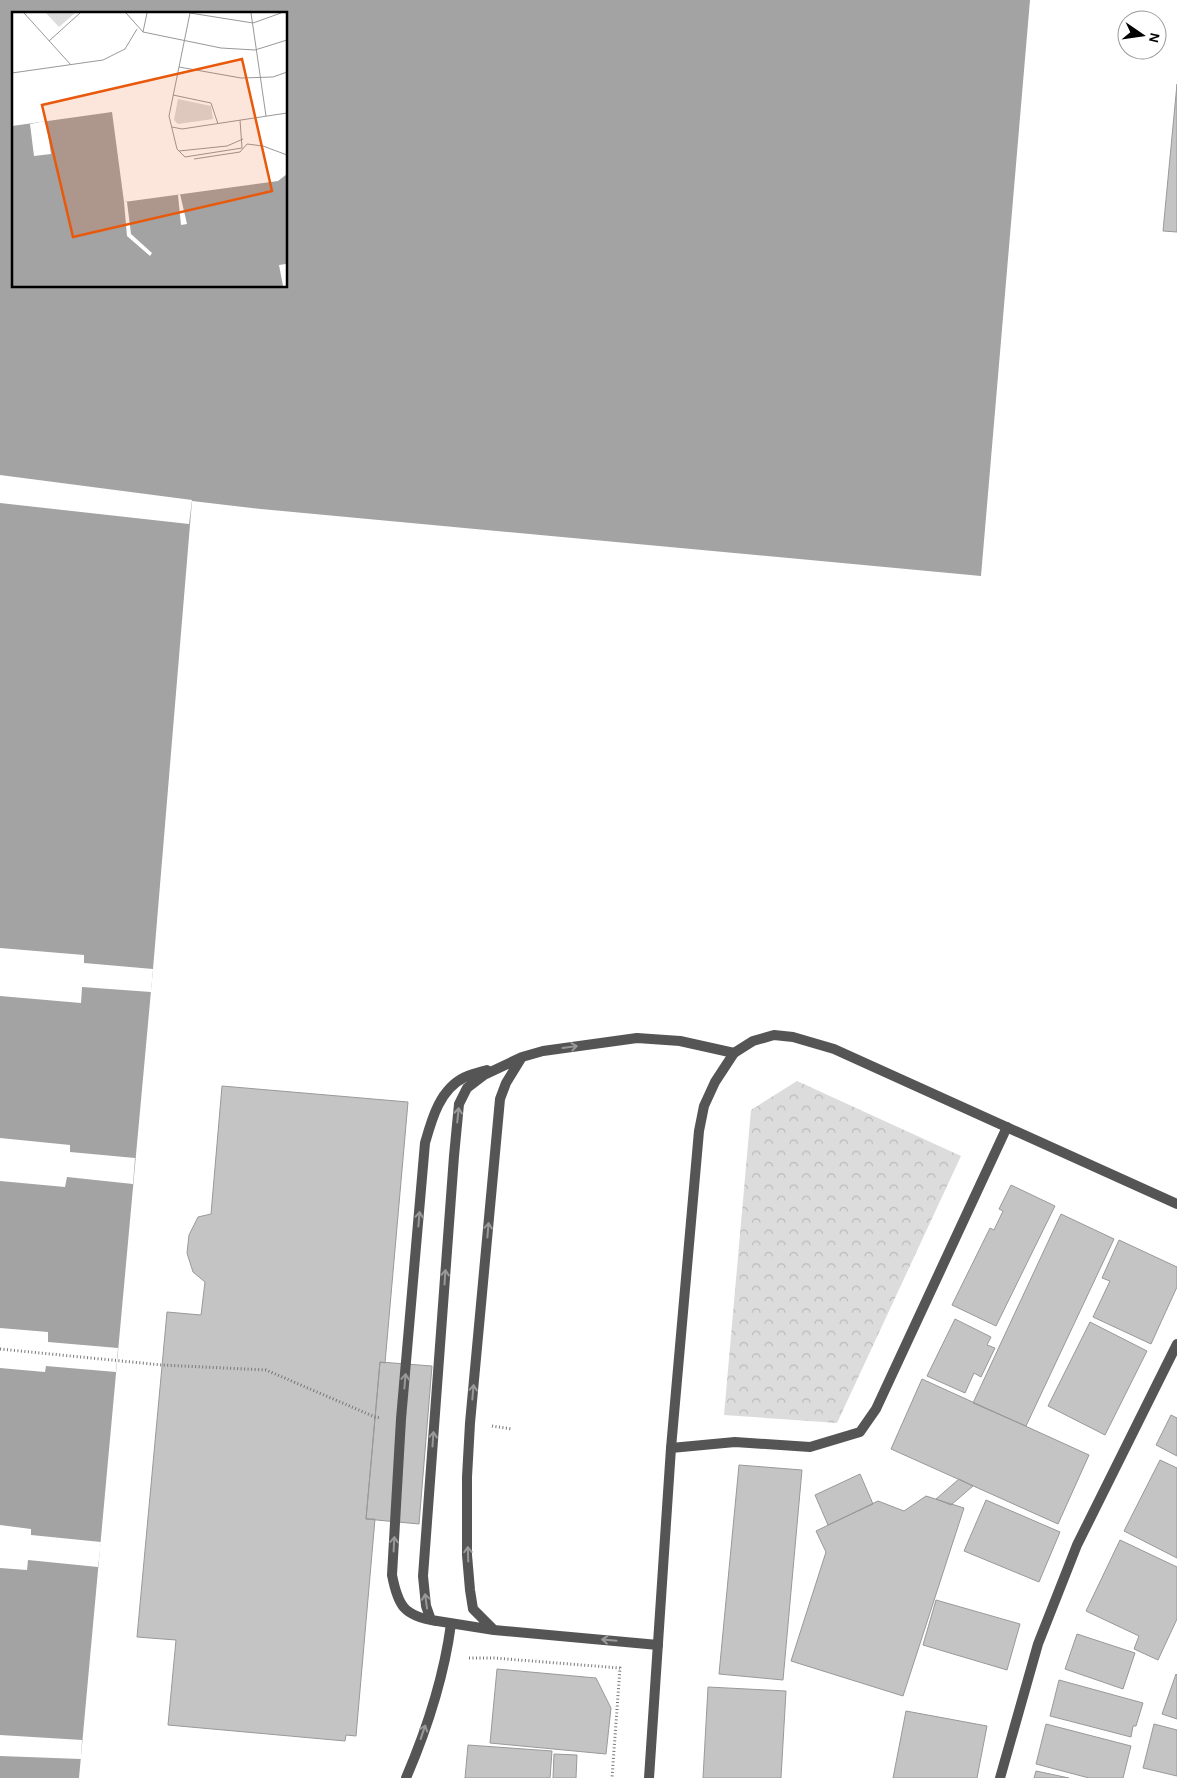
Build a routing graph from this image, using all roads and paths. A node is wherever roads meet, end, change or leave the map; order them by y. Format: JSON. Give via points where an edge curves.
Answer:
{"nodes":[{"id":1,"x":734,"y":1053,"type":"junction"},
{"id":2,"x":522,"y":1057,"type":"junction"},
{"id":3,"x":504,"y":1064,"type":"junction"},
{"id":4,"x":1007,"y":1127,"type":"junction"},
{"id":5,"x":1177,"y":1204,"type":"edge"},
{"id":6,"x":1177,"y":1344,"type":"edge"},
{"id":7,"x":0,"y":1348,"type":"edge"},
{"id":8,"x":375,"y":1417,"type":"dead end"},
{"id":9,"x":671,"y":1448,"type":"junction"},
{"id":10,"x":451,"y":1624,"type":"junction"},
{"id":11,"x":494,"y":1630,"type":"junction"},
{"id":12,"x":658,"y":1645,"type":"junction"},
{"id":13,"x":469,"y":1658,"type":"dead end"},
{"id":14,"x":406,"y":1778,"type":"edge"},
{"id":15,"x":612,"y":1778,"type":"edge"},
{"id":16,"x":649,"y":1778,"type":"edge"},
{"id":17,"x":1000,"y":1778,"type":"edge"}],
"edges":[{"from":2,"to":1,"type":"street","one_way":true,"via":[[637,1038],[680,1041]]},
{"from":1,"to":4,"type":"street","via":[[753,1041],[774,1035],[793,1037],[834,1049]]},
{"from":1,"to":9,"type":"street","via":[[704,1106],[699,1131]]},
{"from":2,"to":3,"type":"street"},
{"from":11,"to":2,"type":"street","one_way":true,"via":[[473,1609],[467,1554],[467,1477],[500,1099]]},
{"from":10,"to":3,"type":"street","one_way":true,"via":[[431,1620],[423,1576],[454,1156],[459,1104],[467,1088]]},
{"from":10,"to":3,"type":"street","one_way":true,"via":[[420,1619],[407,1611],[396,1597],[392,1576],[402,1410],[425,1143],[432,1118],[447,1090],[464,1077]]},
{"from":4,"to":5,"type":"street"},
{"from":4,"to":9,"type":"street","via":[[876,1409],[860,1432],[810,1447],[735,1442]]},
{"from":6,"to":17,"type":"street","via":[[1074,1554],[1038,1644]]},
{"from":7,"to":8,"type":"path","via":[[162,1365],[266,1370]]},
{"from":9,"to":12,"type":"street"},
{"from":10,"to":11,"type":"street"},
{"from":14,"to":10,"type":"street","one_way":true,"via":[[440,1685]]},
{"from":12,"to":11,"type":"street","one_way":true},
{"from":12,"to":16,"type":"street"},
{"from":13,"to":15,"type":"path","via":[[620,1668]]}]}
